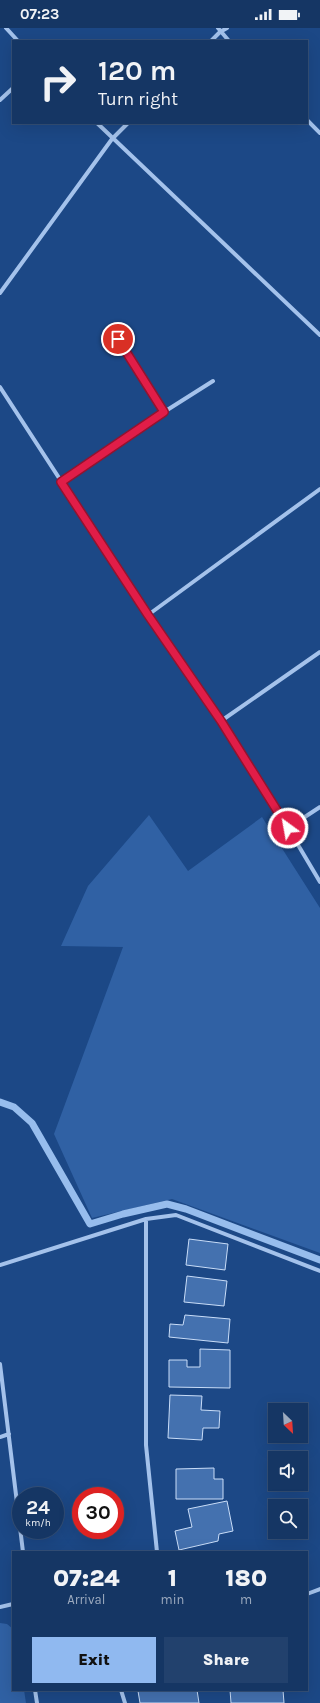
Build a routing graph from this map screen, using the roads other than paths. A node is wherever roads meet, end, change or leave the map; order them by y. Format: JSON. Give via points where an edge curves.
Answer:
{"nodes":[{"id":1,"x":6,"y":28,"type":"edge"},
{"id":2,"x":227,"y":28,"type":"edge"},
{"id":3,"x":219,"y":30,"type":"edge"},
{"id":4,"x":17,"y":40,"type":"edge"},
{"id":5,"x":212,"y":40,"type":"edge"},
{"id":6,"x":228,"y":40,"type":"edge"},
{"id":7,"x":12,"y":89,"type":"edge"},
{"id":8,"x":0,"y":100,"type":"edge"},
{"id":9,"x":308,"y":121,"type":"edge"},
{"id":10,"x":98,"y":124,"type":"edge"},
{"id":11,"x":127,"y":124,"type":"edge"},
{"id":12,"x":320,"y":133,"type":"edge"},
{"id":13,"x":112,"y":139,"type":"junction"},
{"id":14,"x":0,"y":293,"type":"edge"},
{"id":15,"x":320,"y":335,"type":"edge"},
{"id":16,"x":118,"y":339,"type":"dead end"},
{"id":17,"x":213,"y":381,"type":"dead end"},
{"id":18,"x":0,"y":387,"type":"edge"},
{"id":19,"x":164,"y":412,"type":"junction"},
{"id":20,"x":61,"y":482,"type":"junction"},
{"id":21,"x":320,"y":489,"type":"edge"},
{"id":22,"x":148,"y":615,"type":"junction"},
{"id":23,"x":320,"y":652,"type":"edge"},
{"id":24,"x":221,"y":721,"type":"junction"},
{"id":25,"x":320,"y":807,"type":"edge"},
{"id":26,"x":288,"y":828,"type":"junction"},
{"id":27,"x":320,"y":882,"type":"edge"},
{"id":28,"x":146,"y":1219,"type":"junction"},
{"id":29,"x":0,"y":1266,"type":"edge"},
{"id":30,"x":320,"y":1271,"type":"edge"},
{"id":31,"x":0,"y":1364,"type":"edge"},
{"id":32,"x":9,"y":1434,"type":"junction"},
{"id":33,"x":0,"y":1437,"type":"edge"},
{"id":34,"x":23,"y":1551,"type":"edge"},
{"id":35,"x":156,"y":1551,"type":"edge"},
{"id":36,"x":320,"y":1589,"type":"edge"},
{"id":37,"x":308,"y":1594,"type":"edge"},
{"id":38,"x":12,"y":1604,"type":"edge"},
{"id":39,"x":0,"y":1607,"type":"edge"},
{"id":40,"x":36,"y":1691,"type":"edge"},
{"id":41,"x":121,"y":1691,"type":"edge"},
{"id":42,"x":37,"y":1703,"type":"edge"},
{"id":43,"x":125,"y":1703,"type":"edge"}],
"edges":[{"from":1,"to":4,"type":"street"},
{"from":2,"to":3,"type":"street"},
{"from":3,"to":5,"type":"street"},
{"from":3,"to":6,"type":"street"},
{"from":7,"to":8,"type":"street"},
{"from":9,"to":12,"type":"street"},
{"from":10,"to":13,"type":"street"},
{"from":11,"to":13,"type":"street"},
{"from":13,"to":14,"type":"street"},
{"from":13,"to":15,"type":"street"},
{"from":16,"to":19,"type":"street"},
{"from":17,"to":19,"type":"street"},
{"from":18,"to":20,"type":"street"},
{"from":19,"to":20,"type":"street"},
{"from":20,"to":22,"type":"street"},
{"from":21,"to":22,"type":"street"},
{"from":22,"to":24,"type":"street"},
{"from":23,"to":24,"type":"street"},
{"from":24,"to":26,"type":"street"},
{"from":25,"to":26,"type":"street"},
{"from":26,"to":27,"type":"street"},
{"from":28,"to":29,"type":"street"},
{"from":28,"to":30,"type":"street","via":[[176,1215]]},
{"from":28,"to":35,"type":"street","via":[[146,1445]]},
{"from":31,"to":32,"type":"street"},
{"from":32,"to":33,"type":"street"},
{"from":32,"to":34,"type":"street"},
{"from":36,"to":37,"type":"street"},
{"from":38,"to":39,"type":"street"},
{"from":40,"to":42,"type":"street"},
{"from":41,"to":43,"type":"street"}]}
